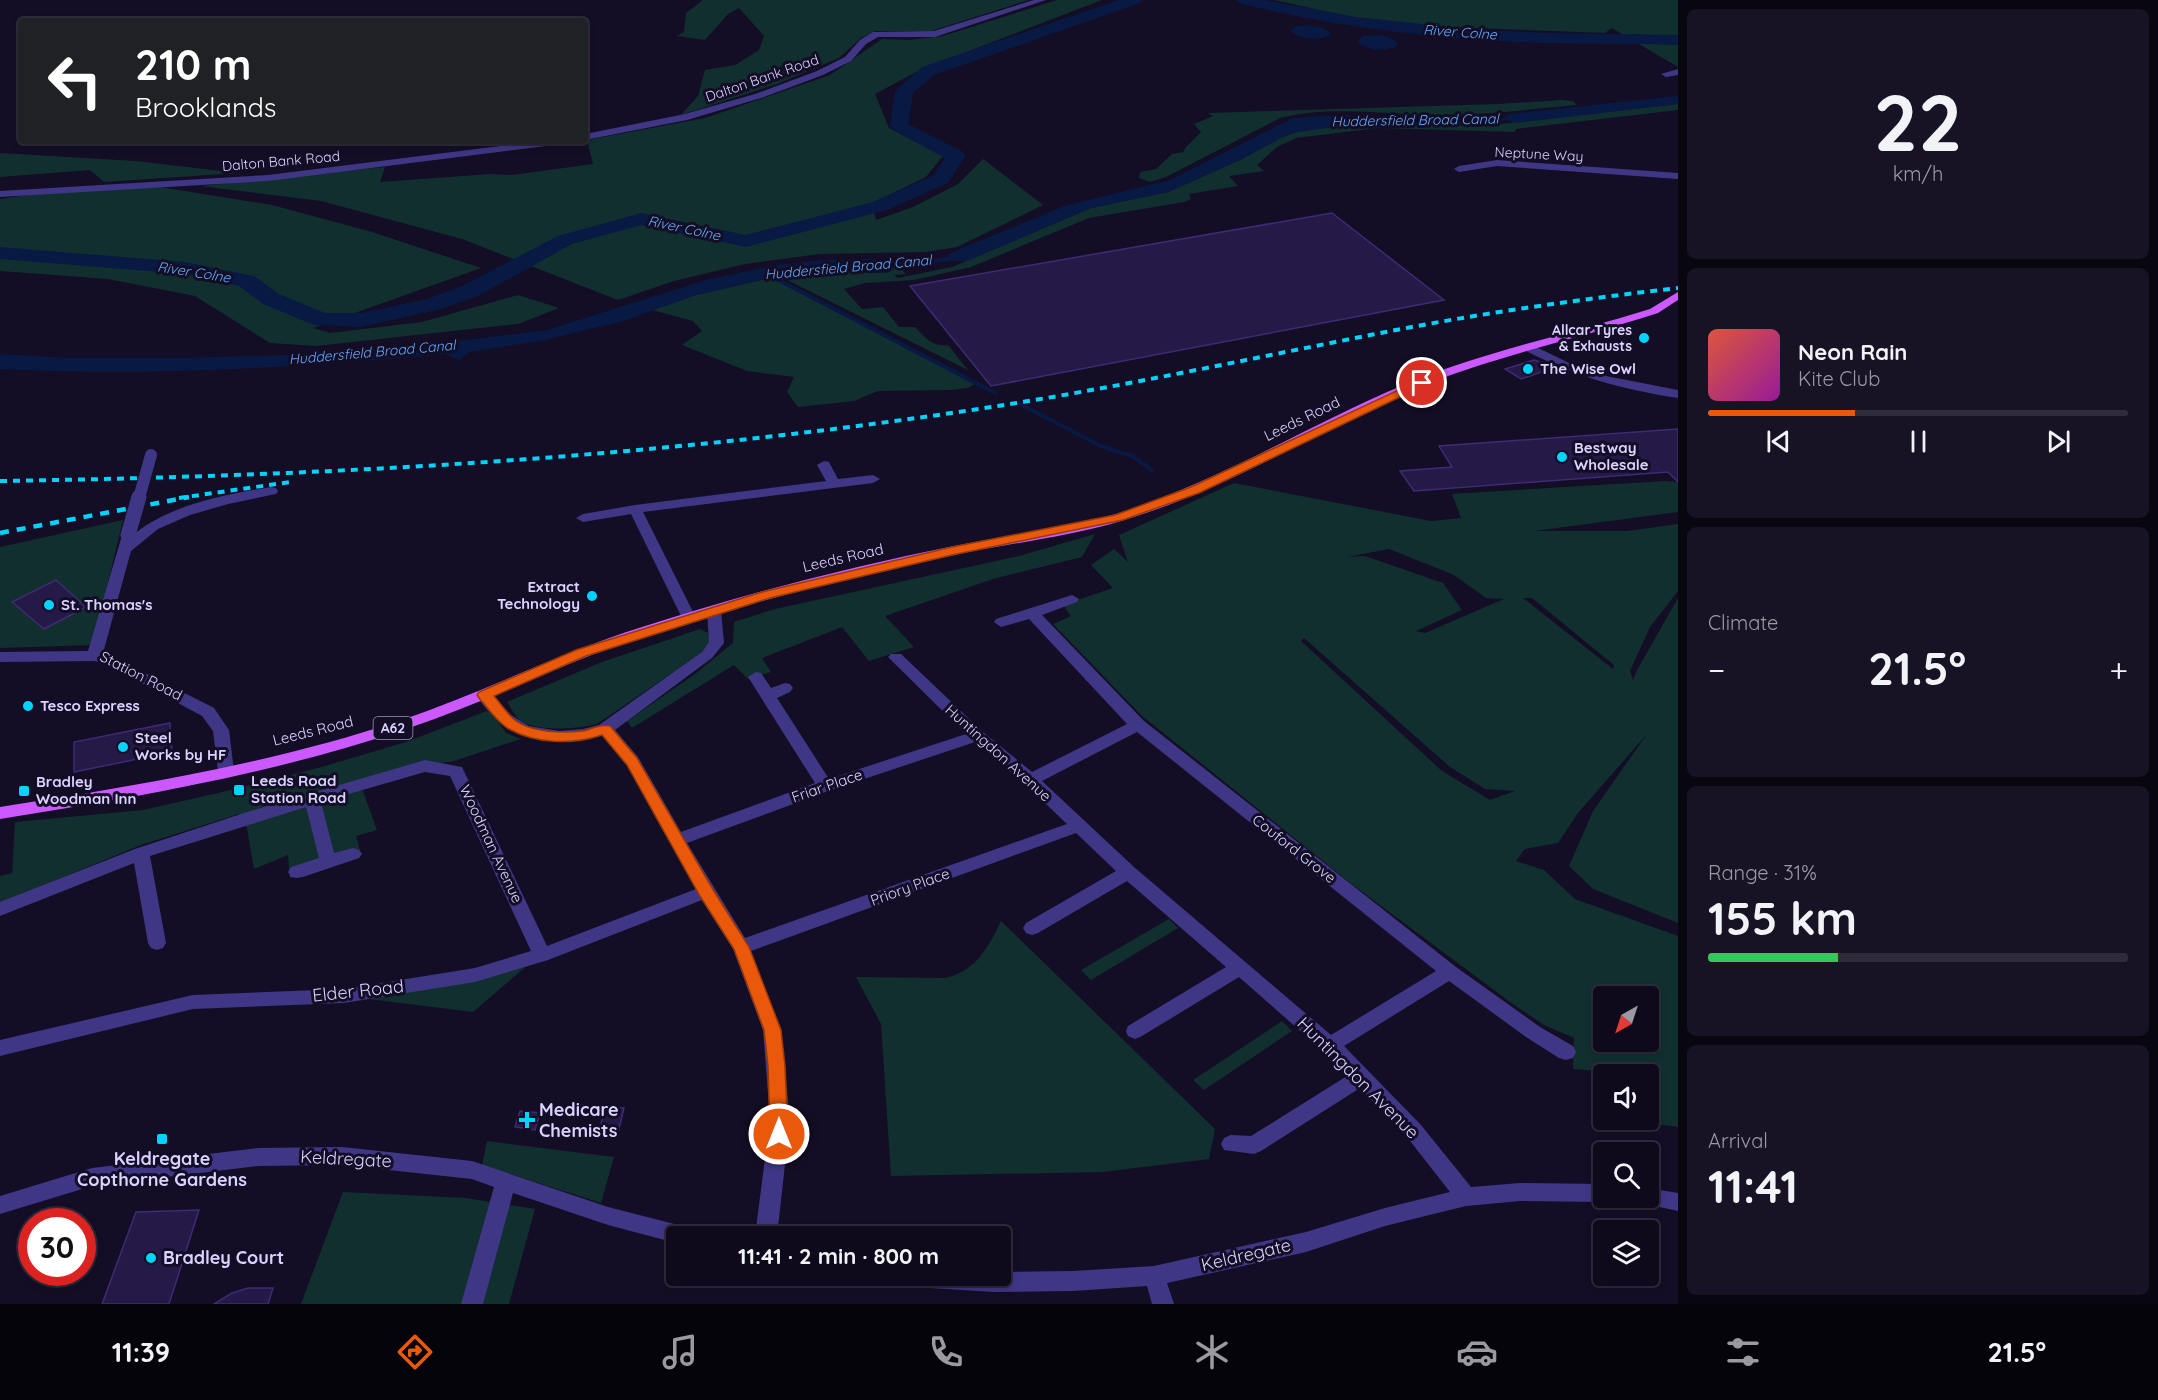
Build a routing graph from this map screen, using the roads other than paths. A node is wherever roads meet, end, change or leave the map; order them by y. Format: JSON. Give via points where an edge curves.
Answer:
{"nodes":[{"id":1,"x":1042,"y":0,"type":"edge"},
{"id":2,"x":1678,"y":72,"type":"edge"},
{"id":3,"x":1666,"y":74,"type":"dead end"},
{"id":4,"x":588,"y":136,"type":"edge"},
{"id":5,"x":538,"y":144,"type":"edge"},
{"id":6,"x":1459,"y":169,"type":"dead end"},
{"id":7,"x":1619,"y":171,"type":"junction"},
{"id":8,"x":1678,"y":176,"type":"edge"},
{"id":9,"x":1678,"y":180,"type":"edge"},
{"id":10,"x":0,"y":194,"type":"edge"},
{"id":11,"x":1678,"y":295,"type":"edge"},
{"id":12,"x":1530,"y":348,"type":"junction"},
{"id":13,"x":1678,"y":394,"type":"edge"},
{"id":14,"x":152,"y":455,"type":"dead end"},
{"id":15,"x":824,"y":465,"type":"dead end"},
{"id":16,"x":873,"y":479,"type":"dead end"},
{"id":17,"x":834,"y":484,"type":"junction"},
{"id":18,"x":271,"y":491,"type":"dead end"},
{"id":19,"x":635,"y":509,"type":"junction"},
{"id":20,"x":583,"y":518,"type":"dead end"},
{"id":21,"x":126,"y":542,"type":"junction"},
{"id":22,"x":1072,"y":599,"type":"dead end"},
{"id":23,"x":714,"y":611,"type":"junction"},
{"id":24,"x":1032,"y":613,"type":"junction"},
{"id":25,"x":688,"y":618,"type":"junction"},
{"id":26,"x":1001,"y":622,"type":"dead end"},
{"id":27,"x":95,"y":656,"type":"junction"},
{"id":28,"x":0,"y":657,"type":"edge"},
{"id":29,"x":896,"y":657,"type":"dead end"},
{"id":30,"x":756,"y":677,"type":"dead end"},
{"id":31,"x":785,"y":688,"type":"dead end"},
{"id":32,"x":484,"y":695,"type":"junction"},
{"id":33,"x":768,"y":696,"type":"junction"},
{"id":34,"x":1138,"y":725,"type":"junction"},
{"id":35,"x":604,"y":729,"type":"junction"},
{"id":36,"x":977,"y":736,"type":"junction"},
{"id":37,"x":226,"y":771,"type":"junction"},
{"id":38,"x":1031,"y":780,"type":"junction"},
{"id":39,"x":825,"y":786,"type":"junction"},
{"id":40,"x":312,"y":799,"type":"junction"},
{"id":41,"x":0,"y":813,"type":"edge"},
{"id":42,"x":1078,"y":826,"type":"junction"},
{"id":43,"x":678,"y":840,"type":"junction"},
{"id":44,"x":141,"y":853,"type":"junction"},
{"id":45,"x":353,"y":854,"type":"dead end"},
{"id":46,"x":328,"y":861,"type":"junction"},
{"id":47,"x":297,"y":872,"type":"dead end"},
{"id":48,"x":1128,"y":872,"type":"junction"},
{"id":49,"x":706,"y":892,"type":"junction"},
{"id":50,"x":0,"y":909,"type":"edge"},
{"id":51,"x":1032,"y":927,"type":"dead end"},
{"id":52,"x":157,"y":943,"type":"dead end"},
{"id":53,"x":741,"y":947,"type":"junction"},
{"id":54,"x":542,"y":954,"type":"junction"},
{"id":55,"x":1239,"y":968,"type":"junction"},
{"id":56,"x":1450,"y":972,"type":"junction"},
{"id":57,"x":1135,"y":1031,"type":"dead end"},
{"id":58,"x":1330,"y":1046,"type":"junction"},
{"id":59,"x":0,"y":1048,"type":"edge"},
{"id":60,"x":1566,"y":1052,"type":"dead end"},
{"id":61,"x":1361,"y":1077,"type":"junction"},
{"id":62,"x":1231,"y":1144,"type":"dead end"},
{"id":63,"x":506,"y":1182,"type":"junction"},
{"id":64,"x":1593,"y":1193,"type":"edge"},
{"id":65,"x":1466,"y":1197,"type":"junction"},
{"id":66,"x":1659,"y":1199,"type":"edge"},
{"id":67,"x":1678,"y":1202,"type":"edge"},
{"id":68,"x":0,"y":1205,"type":"edge"},
{"id":69,"x":767,"y":1226,"type":"edge"},
{"id":70,"x":666,"y":1231,"type":"edge"},
{"id":71,"x":1154,"y":1276,"type":"junction"},
{"id":72,"x":1011,"y":1282,"type":"edge"},
{"id":73,"x":472,"y":1304,"type":"edge"},
{"id":74,"x":1163,"y":1304,"type":"edge"}],
"edges":[{"from":1,"to":4,"type":"street","name":"Dalton Bank Road","via":[[935,34],[876,34],[848,59],[758,96],[687,117]]},
{"from":2,"to":3,"type":"street"},
{"from":5,"to":10,"type":"street","name":"Dalton Bank Road","via":[[279,177]]},
{"from":6,"to":7,"type":"street","name":"Neptune Way","via":[[1497,163]]},
{"from":7,"to":8,"type":"street","name":"Neptune Way"},
{"from":7,"to":9,"type":"street","name":"Neptune Way"},
{"from":11,"to":12,"type":"main road","name":"Leeds Road","number":"A62","via":[[1654,311]]},
{"from":12,"to":13,"type":"street","via":[[1553,361],[1612,382]]},
{"from":12,"to":23,"type":"main road","name":"Leeds Road","number":"A62","via":[[1480,361],[1408,388],[1195,490],[1119,518],[952,551]]},
{"from":14,"to":21,"type":"street","name":"Station Road","bridge":true},
{"from":15,"to":17,"type":"street"},
{"from":16,"to":17,"type":"street"},
{"from":17,"to":19,"type":"street"},
{"from":18,"to":21,"type":"street","via":[[219,500],[186,511]]},
{"from":19,"to":20,"type":"street"},
{"from":19,"to":25,"type":"street"},
{"from":21,"to":27,"type":"street","name":"Station Road"},
{"from":22,"to":24,"type":"street"},
{"from":23,"to":25,"type":"main road","name":"Leeds Road","number":"A62"},
{"from":23,"to":35,"type":"street","via":[[717,643],[706,655]]},
{"from":24,"to":26,"type":"street"},
{"from":24,"to":34,"type":"street","name":"Couford Grove"},
{"from":25,"to":32,"type":"main road","name":"Leeds Road","number":"A62","via":[[581,653]]},
{"from":27,"to":28,"type":"street"},
{"from":27,"to":37,"type":"street","name":"Station Road","via":[[208,712],[221,730]]},
{"from":29,"to":36,"type":"street","name":"Huntingdon Avenue"},
{"from":30,"to":33,"type":"street"},
{"from":31,"to":33,"type":"street"},
{"from":32,"to":35,"type":"street","via":[[512,725],[532,733],[565,737]]},
{"from":32,"to":37,"type":"main road","name":"Leeds Road","number":"A62","via":[[344,743]]},
{"from":33,"to":39,"type":"street"},
{"from":34,"to":38,"type":"street"},
{"from":34,"to":56,"type":"street","name":"Couford Grove"},
{"from":35,"to":43,"type":"street","via":[[632,761]]},
{"from":36,"to":38,"type":"street","name":"Huntingdon Avenue"},
{"from":36,"to":39,"type":"street","name":"Friar Place"},
{"from":37,"to":41,"type":"main road","name":"Leeds Road","number":"A62"},
{"from":38,"to":42,"type":"street","name":"Huntingdon Avenue"},
{"from":39,"to":43,"type":"street","name":"Friar Place"},
{"from":40,"to":44,"type":"street","name":"Woodman Avenue"},
{"from":40,"to":46,"type":"street"},
{"from":40,"to":54,"type":"street","name":"Woodman Avenue","via":[[425,766],[456,771]]},
{"from":42,"to":48,"type":"street","name":"Huntingdon Avenue"},
{"from":42,"to":53,"type":"street","name":"Priory Place"},
{"from":43,"to":49,"type":"street"},
{"from":44,"to":50,"type":"street","name":"Woodman Avenue"},
{"from":44,"to":52,"type":"street"},
{"from":45,"to":46,"type":"street"},
{"from":46,"to":47,"type":"street"},
{"from":48,"to":51,"type":"street"},
{"from":48,"to":55,"type":"street","name":"Huntingdon Avenue"},
{"from":49,"to":53,"type":"street"},
{"from":49,"to":54,"type":"street","name":"Elder Road"},
{"from":53,"to":69,"type":"street","via":[[772,1030],[777,1066],[780,1120]]},
{"from":54,"to":59,"type":"street","name":"Elder Road","via":[[475,975],[344,996],[193,1002]]},
{"from":55,"to":57,"type":"street"},
{"from":55,"to":58,"type":"street","name":"Huntingdon Avenue"},
{"from":56,"to":58,"type":"street"},
{"from":56,"to":60,"type":"street","name":"Couford Grove"},
{"from":58,"to":61,"type":"street","name":"Huntingdon Avenue"},
{"from":61,"to":62,"type":"street","via":[[1254,1145]]},
{"from":61,"to":65,"type":"street","name":"Huntingdon Avenue","via":[[1414,1131]]},
{"from":63,"to":68,"type":"street","name":"Keldregate","via":[[472,1170],[435,1165],[342,1156],[258,1156],[92,1177]]},
{"from":63,"to":70,"type":"street","name":"Keldregate"},
{"from":63,"to":73,"type":"street"},
{"from":64,"to":65,"type":"street","name":"Keldregate","via":[[1520,1192]]},
{"from":65,"to":71,"type":"street","name":"Keldregate","via":[[1306,1242]]},
{"from":66,"to":67,"type":"street"},
{"from":71,"to":72,"type":"street","name":"Keldregate"},
{"from":71,"to":74,"type":"street"}]}
